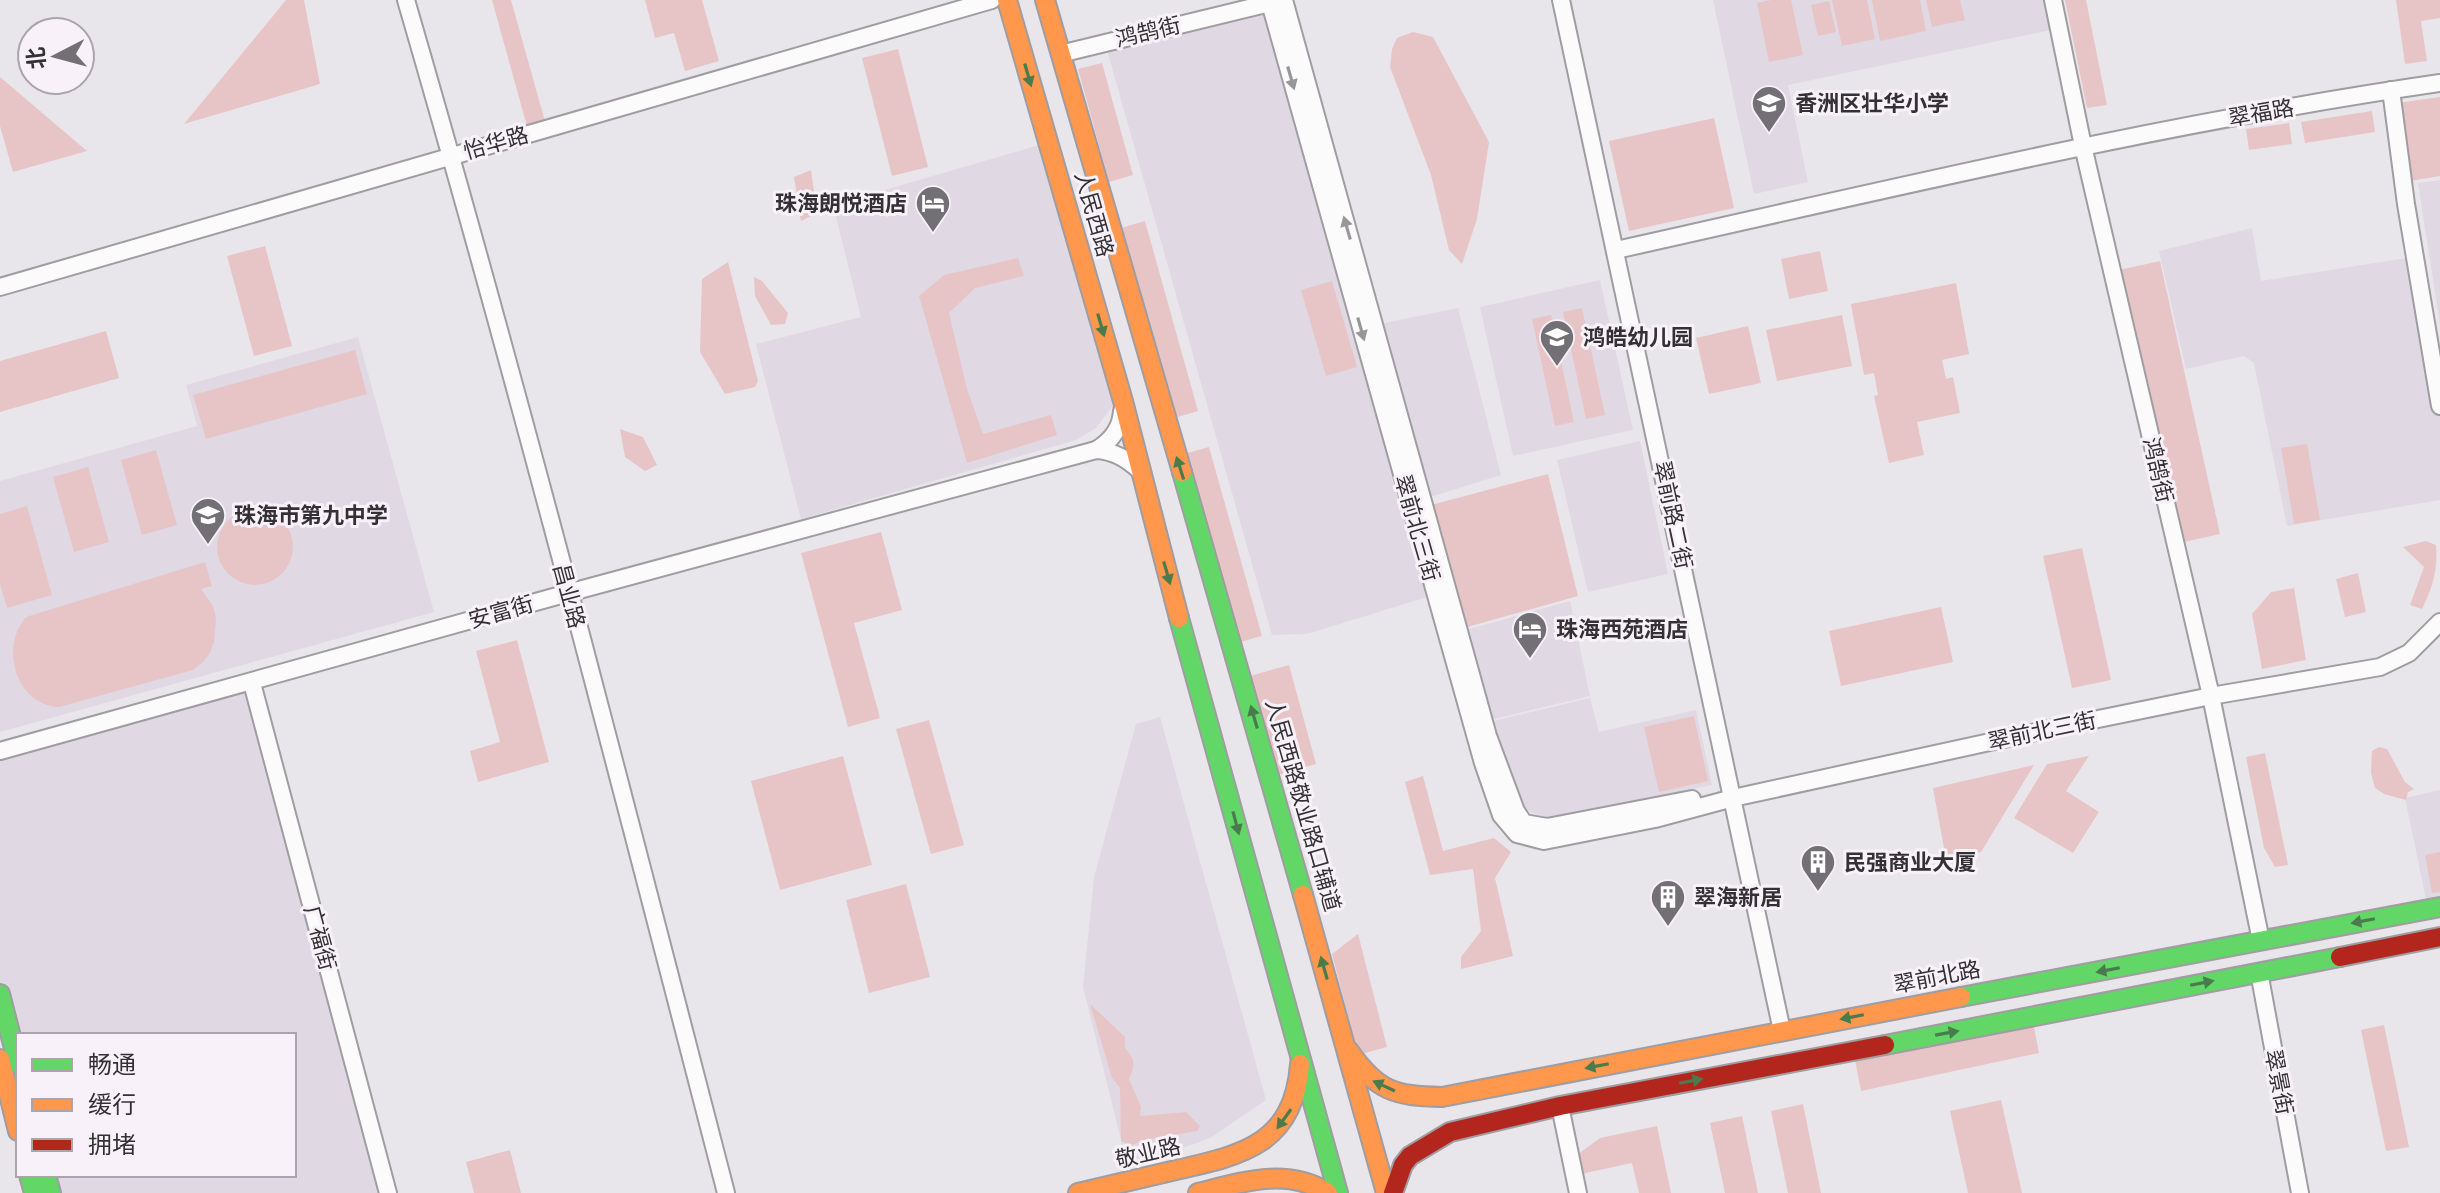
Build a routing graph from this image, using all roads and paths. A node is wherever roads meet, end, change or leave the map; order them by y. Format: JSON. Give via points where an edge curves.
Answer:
{"nodes":[{"id":1,"x":406,"y":0,"type":"edge"},
{"id":2,"x":992,"y":0,"type":"edge"},
{"id":3,"x":1007,"y":0,"type":"edge"},
{"id":4,"x":1045,"y":0,"type":"edge"},
{"id":5,"x":1561,"y":0,"type":"edge"},
{"id":6,"x":2053,"y":0,"type":"edge"},
{"id":7,"x":1279,"y":1,"type":"edge"},
{"id":8,"x":1060,"y":54,"type":"junction"},
{"id":9,"x":2440,"y":83,"type":"edge"},
{"id":10,"x":2391,"y":90,"type":"junction"},
{"id":11,"x":2083,"y":146,"type":"junction"},
{"id":12,"x":452,"y":156,"type":"junction"},
{"id":13,"x":1616,"y":250,"type":"junction"},
{"id":14,"x":0,"y":287,"type":"edge"},
{"id":15,"x":1123,"y":401,"type":"junction"},
{"id":16,"x":2440,"y":406,"type":"edge"},
{"id":17,"x":1169,"y":432,"type":"joint"},
{"id":18,"x":1096,"y":450,"type":"junction"},
{"id":19,"x":1141,"y":472,"type":"junction"},
{"id":20,"x":568,"y":593,"type":"junction"},
{"id":21,"x":2440,"y":622,"type":"edge"},
{"id":22,"x":252,"y":683,"type":"junction"},
{"id":23,"x":2211,"y":696,"type":"junction"},
{"id":24,"x":0,"y":751,"type":"edge"},
{"id":25,"x":1733,"y":798,"type":"junction"},
{"id":26,"x":2440,"y":907,"type":"edge"},
{"id":27,"x":2440,"y":937,"type":"edge"},
{"id":28,"x":2261,"y":941,"type":"junction"},
{"id":29,"x":2259,"y":972,"type":"junction"},
{"id":30,"x":0,"y":994,"type":"edge"},
{"id":31,"x":1782,"y":1031,"type":"junction"},
{"id":32,"x":1345,"y":1043,"type":"junction"},
{"id":33,"x":1300,"y":1054,"type":"junction"},
{"id":34,"x":16,"y":1056,"type":"edge"},
{"id":35,"x":0,"y":1059,"type":"edge"},
{"id":36,"x":1560,"y":1106,"type":"junction"},
{"id":37,"x":16,"y":1123,"type":"edge"},
{"id":38,"x":388,"y":1193,"type":"edge"},
{"id":39,"x":726,"y":1193,"type":"edge"},
{"id":40,"x":1078,"y":1193,"type":"edge"},
{"id":41,"x":1198,"y":1193,"type":"edge"},
{"id":42,"x":1328,"y":1193,"type":"edge"},
{"id":43,"x":1338,"y":1193,"type":"edge"},
{"id":44,"x":1386,"y":1193,"type":"edge"},
{"id":45,"x":1393,"y":1193,"type":"edge"},
{"id":46,"x":1578,"y":1193,"type":"edge"},
{"id":47,"x":2300,"y":1193,"type":"edge"}],
"edges":[{"from":1,"to":12,"type":"street","name":"昌业路"},
{"from":2,"to":12,"type":"street","name":"怡华路"},
{"from":3,"to":15,"type":"main road","name":"人民西路","one_way":true},
{"from":4,"to":8,"type":"main road","name":"人民西路"},
{"from":5,"to":13,"type":"street","name":"翠前路二街"},
{"from":6,"to":11,"type":"street","name":"鸿鹄街"},
{"from":7,"to":8,"type":"street","name":"鸿鹄街"},
{"from":7,"to":25,"type":"street","name":"翠前北三街","via":[[1471,722],[1501,815],[1517,834],[1544,841]]},
{"from":8,"to":17,"type":"main road","name":"人民西路"},
{"from":9,"to":10,"type":"street","name":"翠福路"},
{"from":10,"to":11,"type":"street","name":"翠福路"},
{"from":10,"to":16,"type":"street"},
{"from":11,"to":13,"type":"street","name":"翠福路"},
{"from":11,"to":23,"type":"street","name":"鸿鹄街"},
{"from":12,"to":14,"type":"street","name":"怡华路"},
{"from":12,"to":20,"type":"street","name":"昌业路"},
{"from":13,"to":25,"type":"street","name":"翠前路二街"},
{"from":15,"to":18,"type":"street","via":[[1122,421]]},
{"from":15,"to":19,"type":"main road","name":"人民西路"},
{"from":32,"to":17,"type":"main road","name":"人民西路敬业路口辅道","one_way":true},
{"from":18,"to":19,"type":"street","via":[[1117,454]]},
{"from":18,"to":20,"type":"street","name":"安富街"},
{"from":19,"to":33,"type":"main road","one_way":true},
{"from":20,"to":22,"type":"street","name":"安富街"},
{"from":20,"to":39,"type":"street","name":"昌业路"},
{"from":21,"to":23,"type":"street","name":"翠前北三街","via":[[2409,653],[2380,667]]},
{"from":22,"to":24,"type":"street","name":"安富街"},
{"from":22,"to":38,"type":"street","name":"广福街"},
{"from":23,"to":25,"type":"street","name":"翠前北三街"},
{"from":23,"to":28,"type":"street","name":"鸿鹄街"},
{"from":25,"to":31,"type":"street","name":"翠前路二街"},
{"from":26,"to":28,"type":"main road","name":"翠前北路","one_way":true},
{"from":27,"to":29,"type":"main road"},
{"from":28,"to":31,"type":"main road","name":"翠前北路","one_way":true},
{"from":36,"to":29,"type":"main road","one_way":true},
{"from":29,"to":47,"type":"street","name":"翠景街"},
{"from":30,"to":34,"type":"main road"},
{"from":31,"to":32,"type":"main road","name":"翠前北路","one_way":true,"via":[[1443,1099],[1422,1099],[1372,1081]]},
{"from":32,"to":44,"type":"main road","name":"人民西路敬业路口辅道"},
{"from":33,"to":40,"type":"main road","name":"敬业路","one_way":true,"via":[[1297,1094],[1282,1124],[1267,1138],[1229,1158]]},
{"from":33,"to":43,"type":"main road"},
{"from":35,"to":37,"type":"main road"},
{"from":36,"to":45,"type":"main road","via":[[1450,1132],[1410,1156]]},
{"from":36,"to":46,"type":"street"},
{"from":41,"to":42,"type":"main road","via":[[1236,1183],[1295,1178]]}]}
